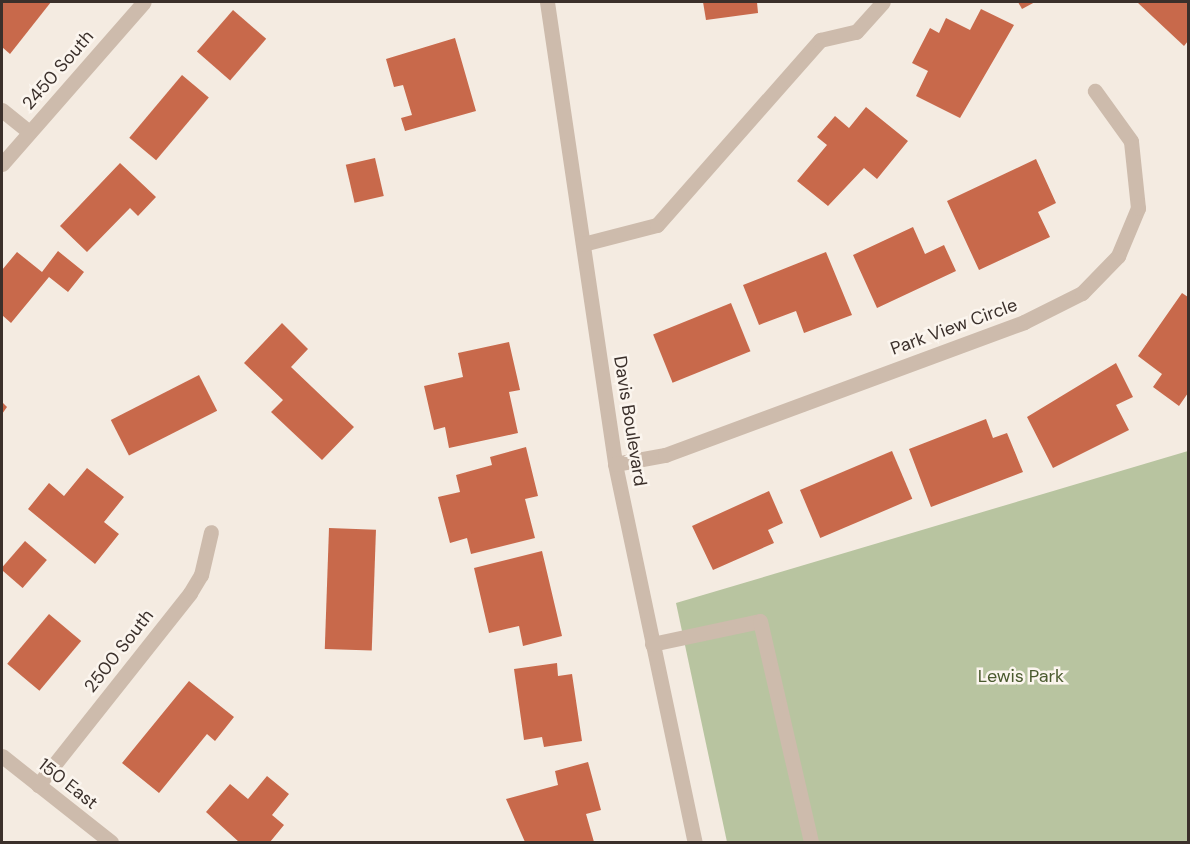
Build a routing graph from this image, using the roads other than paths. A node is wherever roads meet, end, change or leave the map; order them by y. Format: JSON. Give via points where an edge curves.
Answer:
{"nodes":[{"id":1,"x":144,"y":2,"type":"edge"},
{"id":2,"x":547,"y":2,"type":"edge"},
{"id":3,"x":883,"y":2,"type":"edge"},
{"id":4,"x":1095,"y":91,"type":"dead end"},
{"id":5,"x":2,"y":110,"type":"edge"},
{"id":6,"x":29,"y":132,"type":"junction"},
{"id":7,"x":2,"y":164,"type":"edge"},
{"id":8,"x":583,"y":244,"type":"junction"},
{"id":9,"x":615,"y":464,"type":"junction"},
{"id":10,"x":211,"y":532,"type":"dead end"},
{"id":11,"x":652,"y":644,"type":"junction"},
{"id":12,"x":2,"y":756,"type":"edge"},
{"id":13,"x":38,"y":785,"type":"junction"},
{"id":14,"x":111,"y":843,"type":"edge"},
{"id":15,"x":695,"y":843,"type":"edge"},
{"id":16,"x":811,"y":843,"type":"edge"}],
"edges":[{"from":1,"to":6,"type":"street","name":"2450 South"},
{"from":2,"to":8,"type":"street","name":"Davis Boulevard"},
{"from":3,"to":8,"type":"street","via":[[856,32],[820,40],[657,225]]},
{"from":4,"to":9,"type":"street","name":"Park View Circle","via":[[1131,141],[1138,208],[1118,256],[1082,293],[1024,322],[665,455]]},
{"from":5,"to":6,"type":"street"},
{"from":6,"to":7,"type":"street","name":"2450 South"},
{"from":8,"to":9,"type":"street","name":"Davis Boulevard"},
{"from":9,"to":11,"type":"street","name":"Davis Boulevard"},
{"from":10,"to":13,"type":"street","name":"2500 South","via":[[201,575],[190,593]]},
{"from":11,"to":15,"type":"street","name":"Davis Boulevard"},
{"from":11,"to":16,"type":"street","via":[[760,621]]},
{"from":12,"to":13,"type":"street","name":"150 East"},
{"from":13,"to":14,"type":"street","name":"150 East"}]}
